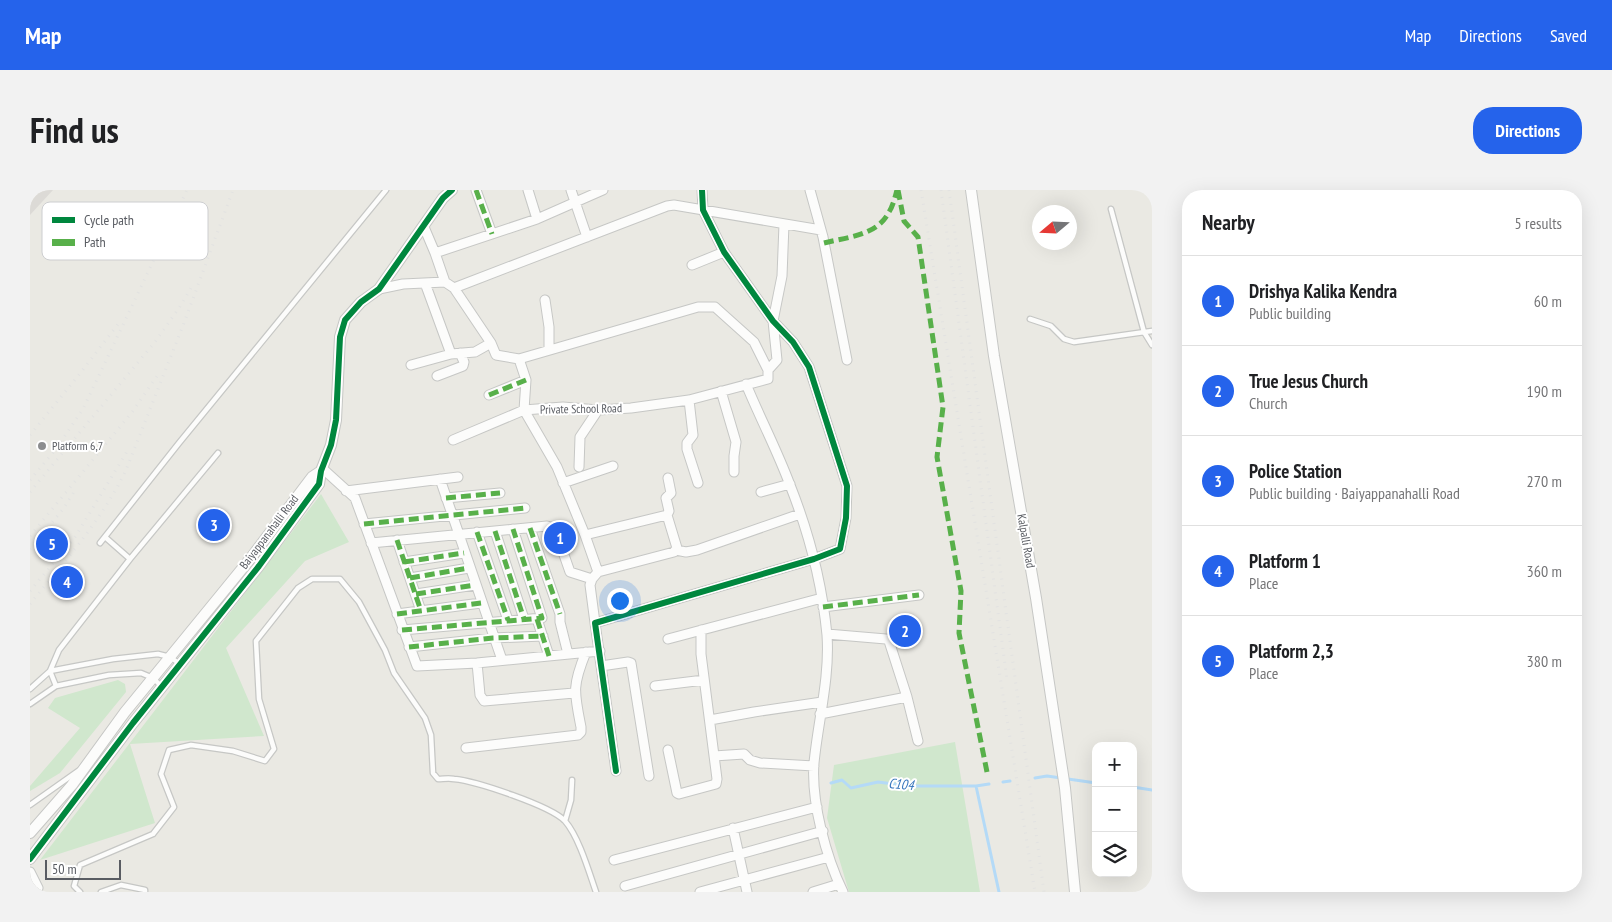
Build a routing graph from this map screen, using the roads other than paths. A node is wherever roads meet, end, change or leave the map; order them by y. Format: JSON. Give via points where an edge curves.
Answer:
{"nodes":[{"id":1,"x":386,"y":190,"type":"edge"},
{"id":2,"x":452,"y":190,"type":"edge"},
{"id":3,"x":476,"y":190,"type":"edge"},
{"id":4,"x":528,"y":190,"type":"edge"},
{"id":5,"x":571,"y":190,"type":"edge"},
{"id":6,"x":603,"y":190,"type":"edge"},
{"id":7,"x":702,"y":190,"type":"edge"},
{"id":8,"x":810,"y":190,"type":"edge"},
{"id":9,"x":971,"y":190,"type":"edge"},
{"id":10,"x":576,"y":202,"type":"junction"},
{"id":11,"x":1111,"y":209,"type":"dead end"},
{"id":12,"x":703,"y":210,"type":"junction"},
{"id":13,"x":537,"y":218,"type":"junction"},
{"id":14,"x":784,"y":224,"type":"junction"},
{"id":15,"x":424,"y":227,"type":"junction"},
{"id":16,"x":821,"y":230,"type":"junction"},
{"id":17,"x":492,"y":234,"type":"junction"},
{"id":18,"x":587,"y":237,"type":"junction"},
{"id":19,"x":724,"y":252,"type":"junction"},
{"id":20,"x":435,"y":253,"type":"junction"},
{"id":21,"x":692,"y":265,"type":"dead end"},
{"id":22,"x":445,"y":282,"type":"junction"},
{"id":23,"x":425,"y":283,"type":"junction"},
{"id":24,"x":454,"y":288,"type":"junction"},
{"id":25,"x":379,"y":289,"type":"junction"},
{"id":26,"x":545,"y":300,"type":"dead end"},
{"id":27,"x":1030,"y":319,"type":"dead end"},
{"id":28,"x":773,"y":321,"type":"junction"},
{"id":29,"x":1152,"y":331,"type":"edge"},
{"id":30,"x":1144,"y":332,"type":"junction"},
{"id":31,"x":491,"y":343,"type":"junction"},
{"id":32,"x":1152,"y":345,"type":"edge"},
{"id":33,"x":549,"y":350,"type":"junction"},
{"id":34,"x":455,"y":354,"type":"junction"},
{"id":35,"x":519,"y":359,"type":"junction"},
{"id":36,"x":847,"y":360,"type":"dead end"},
{"id":37,"x":411,"y":365,"type":"dead end"},
{"id":38,"x":768,"y":370,"type":"junction"},
{"id":39,"x":437,"y":376,"type":"dead end"},
{"id":40,"x":526,"y":380,"type":"junction"},
{"id":41,"x":746,"y":384,"type":"junction"},
{"id":42,"x":721,"y":391,"type":"junction"},
{"id":43,"x":489,"y":395,"type":"dead end"},
{"id":44,"x":689,"y":400,"type":"junction"},
{"id":45,"x":524,"y":410,"type":"junction"},
{"id":46,"x":598,"y":410,"type":"junction"},
{"id":47,"x":453,"y":440,"type":"dead end"},
{"id":48,"x":218,"y":453,"type":"dead end"},
{"id":49,"x":613,"y":466,"type":"dead end"},
{"id":50,"x":579,"y":467,"type":"dead end"},
{"id":51,"x":322,"y":469,"type":"junction"},
{"id":52,"x":734,"y":472,"type":"dead end"},
{"id":53,"x":458,"y":477,"type":"dead end"},
{"id":54,"x":668,"y":478,"type":"dead end"},
{"id":55,"x":440,"y":479,"type":"junction"},
{"id":56,"x":563,"y":483,"type":"junction"},
{"id":57,"x":698,"y":483,"type":"dead end"},
{"id":58,"x":790,"y":484,"type":"junction"},
{"id":59,"x":346,"y":491,"type":"junction"},
{"id":60,"x":761,"y":492,"type":"dead end"},
{"id":61,"x":500,"y":493,"type":"dead end"},
{"id":62,"x":446,"y":498,"type":"junction"},
{"id":63,"x":525,"y":508,"type":"dead end"},
{"id":64,"x":800,"y":514,"type":"junction"},
{"id":65,"x":452,"y":516,"type":"junction"},
{"id":66,"x":667,"y":516,"type":"junction"},
{"id":67,"x":364,"y":524,"type":"junction"},
{"id":68,"x":530,"y":528,"type":"junction"},
{"id":69,"x":513,"y":529,"type":"junction"},
{"id":70,"x":495,"y":531,"type":"junction"},
{"id":71,"x":477,"y":532,"type":"junction"},
{"id":72,"x":458,"y":534,"type":"junction"},
{"id":73,"x":586,"y":535,"type":"junction"},
{"id":74,"x":105,"y":537,"type":"junction"},
{"id":75,"x":396,"y":540,"type":"junction"},
{"id":76,"x":371,"y":542,"type":"junction"},
{"id":77,"x":100,"y":543,"type":"dead end"},
{"id":78,"x":676,"y":550,"type":"junction"},
{"id":79,"x":464,"y":552,"type":"junction"},
{"id":80,"x":130,"y":558,"type":"junction"},
{"id":81,"x":814,"y":558,"type":"junction"},
{"id":82,"x":404,"y":562,"type":"junction"},
{"id":83,"x":470,"y":568,"type":"junction"},
{"id":84,"x":595,"y":575,"type":"junction"},
{"id":85,"x":410,"y":578,"type":"junction"},
{"id":86,"x":475,"y":585,"type":"junction"},
{"id":87,"x":416,"y":594,"type":"junction"},
{"id":88,"x":919,"y":595,"type":"dead end"},
{"id":89,"x":822,"y":598,"type":"junction"},
{"id":90,"x":481,"y":603,"type":"junction"},
{"id":91,"x":823,"y":607,"type":"junction"},
{"id":92,"x":422,"y":610,"type":"junction"},
{"id":93,"x":397,"y":614,"type":"junction"},
{"id":94,"x":524,"y":619,"type":"junction"},
{"id":95,"x":537,"y":619,"type":"junction"},
{"id":96,"x":508,"y":620,"type":"junction"},
{"id":97,"x":487,"y":622,"type":"junction"},
{"id":98,"x":595,"y":623,"type":"junction"},
{"id":99,"x":402,"y":630,"type":"junction"},
{"id":100,"x":701,"y":630,"type":"junction"},
{"id":101,"x":827,"y":634,"type":"junction"},
{"id":102,"x":542,"y":636,"type":"junction"},
{"id":103,"x":187,"y":638,"type":"junction"},
{"id":104,"x":493,"y":638,"type":"junction"},
{"id":105,"x":668,"y":639,"type":"dead end"},
{"id":106,"x":197,"y":645,"type":"junction"},
{"id":107,"x":409,"y":647,"type":"junction"},
{"id":108,"x":600,"y":651,"type":"junction"},
{"id":109,"x":586,"y":652,"type":"junction"},
{"id":110,"x":568,"y":654,"type":"junction"},
{"id":111,"x":549,"y":656,"type":"junction"},
{"id":112,"x":170,"y":657,"type":"junction"},
{"id":113,"x":502,"y":660,"type":"junction"},
{"id":114,"x":476,"y":663,"type":"junction"},
{"id":115,"x":180,"y":664,"type":"junction"},
{"id":116,"x":601,"y":666,"type":"junction"},
{"id":117,"x":50,"y":671,"type":"junction"},
{"id":118,"x":153,"y":678,"type":"junction"},
{"id":119,"x":704,"y":680,"type":"junction"},
{"id":120,"x":56,"y":686,"type":"junction"},
{"id":121,"x":655,"y":686,"type":"dead end"},
{"id":122,"x":162,"y":687,"type":"junction"},
{"id":123,"x":30,"y":688,"type":"edge"},
{"id":124,"x":574,"y":693,"type":"junction"},
{"id":125,"x":907,"y":697,"type":"junction"},
{"id":126,"x":822,"y":702,"type":"junction"},
{"id":127,"x":30,"y":704,"type":"edge"},
{"id":128,"x":820,"y":714,"type":"junction"},
{"id":129,"x":710,"y":720,"type":"junction"},
{"id":130,"x":918,"y":741,"type":"dead end"},
{"id":131,"x":466,"y":748,"type":"dead end"},
{"id":132,"x":668,"y":750,"type":"dead end"},
{"id":133,"x":714,"y":756,"type":"junction"},
{"id":134,"x":86,"y":766,"type":"junction"},
{"id":135,"x":814,"y":766,"type":"junction"},
{"id":136,"x":616,"y":771,"type":"dead end"},
{"id":137,"x":95,"y":772,"type":"junction"},
{"id":138,"x":649,"y":776,"type":"dead end"},
{"id":139,"x":572,"y":780,"type":"dead end"},
{"id":140,"x":30,"y":805,"type":"edge"},
{"id":141,"x":817,"y":807,"type":"junction"},
{"id":142,"x":565,"y":821,"type":"junction"},
{"id":143,"x":733,"y":828,"type":"junction"},
{"id":144,"x":822,"y":831,"type":"junction"},
{"id":145,"x":30,"y":833,"type":"edge"},
{"id":146,"x":738,"y":855,"type":"junction"},
{"id":147,"x":828,"y":857,"type":"junction"},
{"id":148,"x":30,"y":859,"type":"edge"},
{"id":149,"x":614,"y":860,"type":"dead end"},
{"id":150,"x":30,"y":872,"type":"edge"},
{"id":151,"x":744,"y":880,"type":"junction"},
{"id":152,"x":625,"y":886,"type":"dead end"},
{"id":153,"x":841,"y":888,"type":"edge"},
{"id":154,"x":35,"y":892,"type":"edge"},
{"id":155,"x":80,"y":892,"type":"edge"},
{"id":156,"x":100,"y":892,"type":"edge"},
{"id":157,"x":145,"y":892,"type":"edge"},
{"id":158,"x":596,"y":892,"type":"edge"},
{"id":159,"x":700,"y":892,"type":"edge"},
{"id":160,"x":748,"y":892,"type":"edge"},
{"id":161,"x":813,"y":892,"type":"edge"},
{"id":162,"x":1075,"y":892,"type":"edge"}],
"edges":[{"from":1,"to":74,"type":"lane"},
{"from":2,"to":15,"type":"street","name":"Baiyappanahalli Road"},
{"from":3,"to":17,"type":"street"},
{"from":4,"to":13,"type":"street"},
{"from":5,"to":10,"type":"street"},
{"from":6,"to":10,"type":"street"},
{"from":7,"to":12,"type":"street"},
{"from":8,"to":16,"type":"street"},
{"from":9,"to":162,"type":"street","name":"Kalpalli Road","via":[[994,356],[1064,779]]},
{"from":10,"to":13,"type":"street"},
{"from":10,"to":18,"type":"street"},
{"from":11,"to":30,"type":"lane"},
{"from":12,"to":14,"type":"street"},
{"from":12,"to":18,"type":"street","via":[[667,206]]},
{"from":12,"to":19,"type":"street"},
{"from":13,"to":17,"type":"street"},
{"from":14,"to":16,"type":"street"},
{"from":14,"to":28,"type":"street","via":[[782,276]]},
{"from":15,"to":20,"type":"street"},
{"from":15,"to":25,"type":"street","name":"Baiyappanahalli Road"},
{"from":16,"to":36,"type":"street"},
{"from":17,"to":20,"type":"street"},
{"from":18,"to":24,"type":"street"},
{"from":19,"to":21,"type":"street"},
{"from":19,"to":28,"type":"street"},
{"from":20,"to":22,"type":"street"},
{"from":22,"to":23,"type":"street"},
{"from":22,"to":24,"type":"street"},
{"from":23,"to":25,"type":"street"},
{"from":23,"to":34,"type":"street"},
{"from":24,"to":31,"type":"street"},
{"from":25,"to":51,"type":"street","name":"Baiyappanahalli Road","via":[[360,302],[345,320],[340,337],[336,420]]},
{"from":26,"to":33,"type":"street"},
{"from":27,"to":30,"type":"lane","via":[[1051,326],[1064,339],[1074,342]]},
{"from":28,"to":38,"type":"street","via":[[777,360]]},
{"from":28,"to":81,"type":"street","via":[[809,366],[846,486],[846,518],[840,549]]},
{"from":29,"to":30,"type":"lane"},
{"from":30,"to":32,"type":"lane"},
{"from":31,"to":34,"type":"street","via":[[474,352]]},
{"from":31,"to":35,"type":"street","via":[[496,355]]},
{"from":33,"to":35,"type":"street"},
{"from":33,"to":38,"type":"street","via":[[706,306],[714,307],[754,342]]},
{"from":34,"to":37,"type":"street"},
{"from":34,"to":39,"type":"street","via":[[464,362],[463,366]]},
{"from":35,"to":40,"type":"street","name":"Private School Road"},
{"from":38,"to":41,"type":"street","name":"Private School Road","via":[[768,379]]},
{"from":40,"to":43,"type":"street"},
{"from":40,"to":45,"type":"street","name":"Private School Road"},
{"from":41,"to":42,"type":"street","name":"Private School Road"},
{"from":41,"to":58,"type":"street"},
{"from":42,"to":44,"type":"street","name":"Private School Road"},
{"from":42,"to":52,"type":"street","via":[[736,442]]},
{"from":44,"to":46,"type":"street","name":"Private School Road"},
{"from":44,"to":57,"type":"street","via":[[693,435],[686,446]]},
{"from":45,"to":46,"type":"street","name":"Private School Road","via":[[563,407]]},
{"from":45,"to":47,"type":"street"},
{"from":45,"to":56,"type":"street"},
{"from":46,"to":50,"type":"street","via":[[580,437]]},
{"from":48,"to":80,"type":"lane"},
{"from":49,"to":56,"type":"street"},
{"from":51,"to":59,"type":"street"},
{"from":51,"to":103,"type":"street","name":"Baiyappanahalli Road","via":[[312,477]]},
{"from":51,"to":106,"type":"street","name":"Baiyappanahalli Road","via":[[319,484]]},
{"from":53,"to":55,"type":"street"},
{"from":54,"to":66,"type":"street","via":[[671,491],[666,497]]},
{"from":55,"to":59,"type":"street"},
{"from":55,"to":62,"type":"street"},
{"from":56,"to":73,"type":"street"},
{"from":58,"to":60,"type":"street"},
{"from":58,"to":64,"type":"street"},
{"from":59,"to":67,"type":"street","via":[[355,498]]},
{"from":61,"to":62,"type":"street"},
{"from":62,"to":65,"type":"street"},
{"from":63,"to":65,"type":"street"},
{"from":64,"to":78,"type":"street","via":[[697,550]]},
{"from":64,"to":81,"type":"street"},
{"from":65,"to":67,"type":"street"},
{"from":65,"to":72,"type":"street"},
{"from":66,"to":73,"type":"street"},
{"from":66,"to":78,"type":"street"},
{"from":67,"to":76,"type":"street"},
{"from":68,"to":69,"type":"street"},
{"from":68,"to":84,"type":"street","via":[[553,528],[570,572]]},
{"from":68,"to":110,"type":"street","via":[[560,614]]},
{"from":69,"to":70,"type":"street"},
{"from":69,"to":95,"type":"street","via":[[543,615]]},
{"from":70,"to":71,"type":"street"},
{"from":70,"to":94,"type":"street"},
{"from":71,"to":72,"type":"street"},
{"from":71,"to":96,"type":"street"},
{"from":72,"to":75,"type":"street"},
{"from":72,"to":79,"type":"street"},
{"from":73,"to":84,"type":"street"},
{"from":74,"to":77,"type":"lane"},
{"from":74,"to":80,"type":"lane"},
{"from":75,"to":76,"type":"street"},
{"from":75,"to":82,"type":"street"},
{"from":76,"to":93,"type":"street"},
{"from":78,"to":84,"type":"street"},
{"from":79,"to":82,"type":"street"},
{"from":79,"to":83,"type":"street"},
{"from":80,"to":117,"type":"lane","via":[[59,650]]},
{"from":81,"to":89,"type":"street"},
{"from":81,"to":98,"type":"street"},
{"from":82,"to":85,"type":"street"},
{"from":83,"to":85,"type":"street"},
{"from":83,"to":86,"type":"street"},
{"from":84,"to":98,"type":"street","via":[[590,585]]},
{"from":85,"to":87,"type":"street"},
{"from":86,"to":87,"type":"street"},
{"from":86,"to":90,"type":"street"},
{"from":87,"to":92,"type":"street"},
{"from":88,"to":91,"type":"street"},
{"from":89,"to":91,"type":"street"},
{"from":89,"to":100,"type":"street"},
{"from":90,"to":92,"type":"street"},
{"from":90,"to":97,"type":"street"},
{"from":91,"to":101,"type":"street"},
{"from":92,"to":93,"type":"street"},
{"from":93,"to":99,"type":"street"},
{"from":94,"to":95,"type":"street"},
{"from":94,"to":96,"type":"street"},
{"from":95,"to":102,"type":"street"},
{"from":96,"to":97,"type":"street"},
{"from":97,"to":99,"type":"street"},
{"from":97,"to":104,"type":"street"},
{"from":98,"to":108,"type":"street"},
{"from":99,"to":107,"type":"street"},
{"from":100,"to":105,"type":"street"},
{"from":100,"to":119,"type":"street"},
{"from":101,"to":125,"type":"street","via":[[889,641]]},
{"from":101,"to":126,"type":"street"},
{"from":102,"to":104,"type":"street"},
{"from":102,"to":111,"type":"street"},
{"from":103,"to":106,"type":"street"},
{"from":103,"to":112,"type":"street","name":"Baiyappanahalli Road"},
{"from":104,"to":107,"type":"street"},
{"from":104,"to":113,"type":"street"},
{"from":106,"to":115,"type":"street","name":"Baiyappanahalli Road"},
{"from":107,"to":114,"type":"street","via":[[419,667]]},
{"from":108,"to":109,"type":"street"},
{"from":108,"to":116,"type":"street"},
{"from":109,"to":110,"type":"street"},
{"from":109,"to":124,"type":"street","via":[[577,673]]},
{"from":110,"to":111,"type":"street"},
{"from":111,"to":113,"type":"street"},
{"from":112,"to":115,"type":"lane"},
{"from":112,"to":117,"type":"lane","via":[[158,654],[113,659]]},
{"from":112,"to":118,"type":"street","name":"Baiyappanahalli Road"},
{"from":113,"to":114,"type":"street"},
{"from":114,"to":124,"type":"street","via":[[480,695],[484,701]]},
{"from":115,"to":122,"type":"street","name":"Baiyappanahalli Road"},
{"from":116,"to":136,"type":"street"},
{"from":116,"to":138,"type":"street","via":[[631,663]]},
{"from":117,"to":120,"type":"lane"},
{"from":117,"to":123,"type":"lane"},
{"from":118,"to":120,"type":"lane","via":[[141,673],[108,675]]},
{"from":118,"to":122,"type":"lane"},
{"from":118,"to":134,"type":"street","name":"Baiyappanahalli Road"},
{"from":119,"to":121,"type":"street"},
{"from":119,"to":129,"type":"street"},
{"from":120,"to":127,"type":"lane"},
{"from":122,"to":137,"type":"street","name":"Baiyappanahalli Road"},
{"from":124,"to":131,"type":"street","via":[[581,727],[578,736]]},
{"from":125,"to":128,"type":"street"},
{"from":125,"to":130,"type":"street"},
{"from":126,"to":128,"type":"street"},
{"from":126,"to":129,"type":"street"},
{"from":128,"to":135,"type":"street"},
{"from":129,"to":133,"type":"street"},
{"from":132,"to":133,"type":"street","via":[[679,794],[716,784]]},
{"from":133,"to":135,"type":"street","via":[[744,754],[760,763]]},
{"from":134,"to":137,"type":"lane"},
{"from":134,"to":140,"type":"lane"},
{"from":134,"to":145,"type":"street","name":"Baiyappanahalli Road"},
{"from":135,"to":141,"type":"street"},
{"from":137,"to":148,"type":"street","name":"Baiyappanahalli Road"},
{"from":139,"to":142,"type":"lane"},
{"from":141,"to":143,"type":"street"},
{"from":141,"to":144,"type":"street"},
{"from":142,"to":155,"type":"lane","via":[[552,812],[505,793],[454,778],[438,779],[433,773],[431,736],[425,718],[394,673],[359,602],[340,578],[312,579],[298,588],[256,641],[259,699],[274,749],[265,761],[233,751],[191,745],[169,750],[161,774],[174,807],[153,834],[80,865],[74,886]]},
{"from":142,"to":158,"type":"lane","via":[[578,844]]},
{"from":143,"to":146,"type":"street"},
{"from":143,"to":149,"type":"street"},
{"from":144,"to":146,"type":"street"},
{"from":144,"to":147,"type":"street"},
{"from":146,"to":151,"type":"street"},
{"from":146,"to":152,"type":"street"},
{"from":147,"to":151,"type":"street"},
{"from":147,"to":153,"type":"street"},
{"from":150,"to":154,"type":"street","via":[[38,888]]},
{"from":151,"to":159,"type":"street"},
{"from":151,"to":160,"type":"street"},
{"from":153,"to":161,"type":"street"},
{"from":156,"to":157,"type":"lane","via":[[121,885]]}]}
